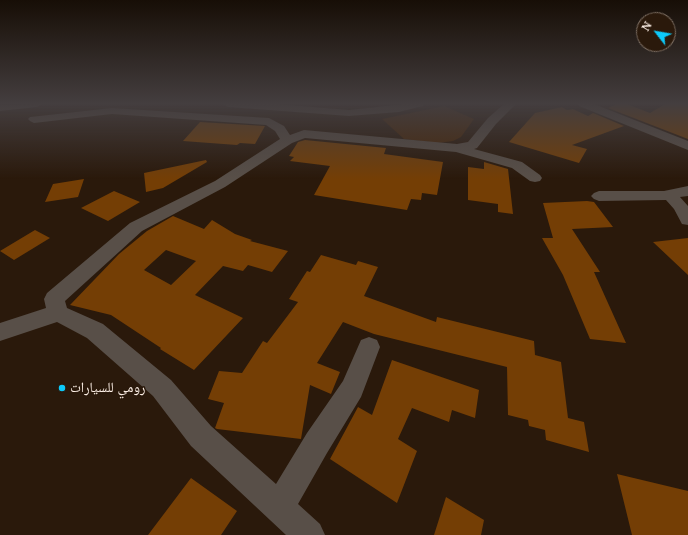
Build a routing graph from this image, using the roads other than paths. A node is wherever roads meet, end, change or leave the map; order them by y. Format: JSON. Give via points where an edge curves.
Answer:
{"nodes":[{"id":1,"x":280,"y":129,"type":"edge"},
{"id":2,"x":485,"y":129,"type":"edge"},
{"id":3,"x":646,"y":129,"type":"edge"},
{"id":4,"x":287,"y":140,"type":"junction"},
{"id":5,"x":687,"y":145,"type":"edge"},
{"id":6,"x":456,"y":148,"type":"junction"},
{"id":7,"x":535,"y":178,"type":"dead end"},
{"id":8,"x":688,"y":191,"type":"edge"},
{"id":9,"x":669,"y":195,"type":"junction"},
{"id":10,"x":599,"y":196,"type":"dead end"},
{"id":11,"x":688,"y":220,"type":"edge"},
{"id":12,"x":58,"y":312,"type":"junction"},
{"id":13,"x":0,"y":332,"type":"edge"},
{"id":14,"x":369,"y":347,"type":"dead end"},
{"id":15,"x":278,"y":508,"type":"junction"},
{"id":16,"x":309,"y":535,"type":"edge"}],
"edges":[{"from":1,"to":4,"type":"street"},
{"from":2,"to":6,"type":"street","via":[[472,145]]},
{"from":3,"to":5,"type":"street"},
{"from":4,"to":6,"type":"street","via":[[304,134]]},
{"from":4,"to":12,"type":"street","via":[[220,184],[136,227],[54,299]]},
{"from":6,"to":7,"type":"street","via":[[517,165]]},
{"from":8,"to":9,"type":"street"},
{"from":9,"to":10,"type":"street"},
{"from":9,"to":11,"type":"street","via":[[681,207]]},
{"from":12,"to":13,"type":"street"},
{"from":12,"to":15,"type":"street","via":[[95,330],[162,388],[201,436]]},
{"from":14,"to":15,"type":"street","via":[[352,389]]},
{"from":15,"to":16,"type":"street"}]}
